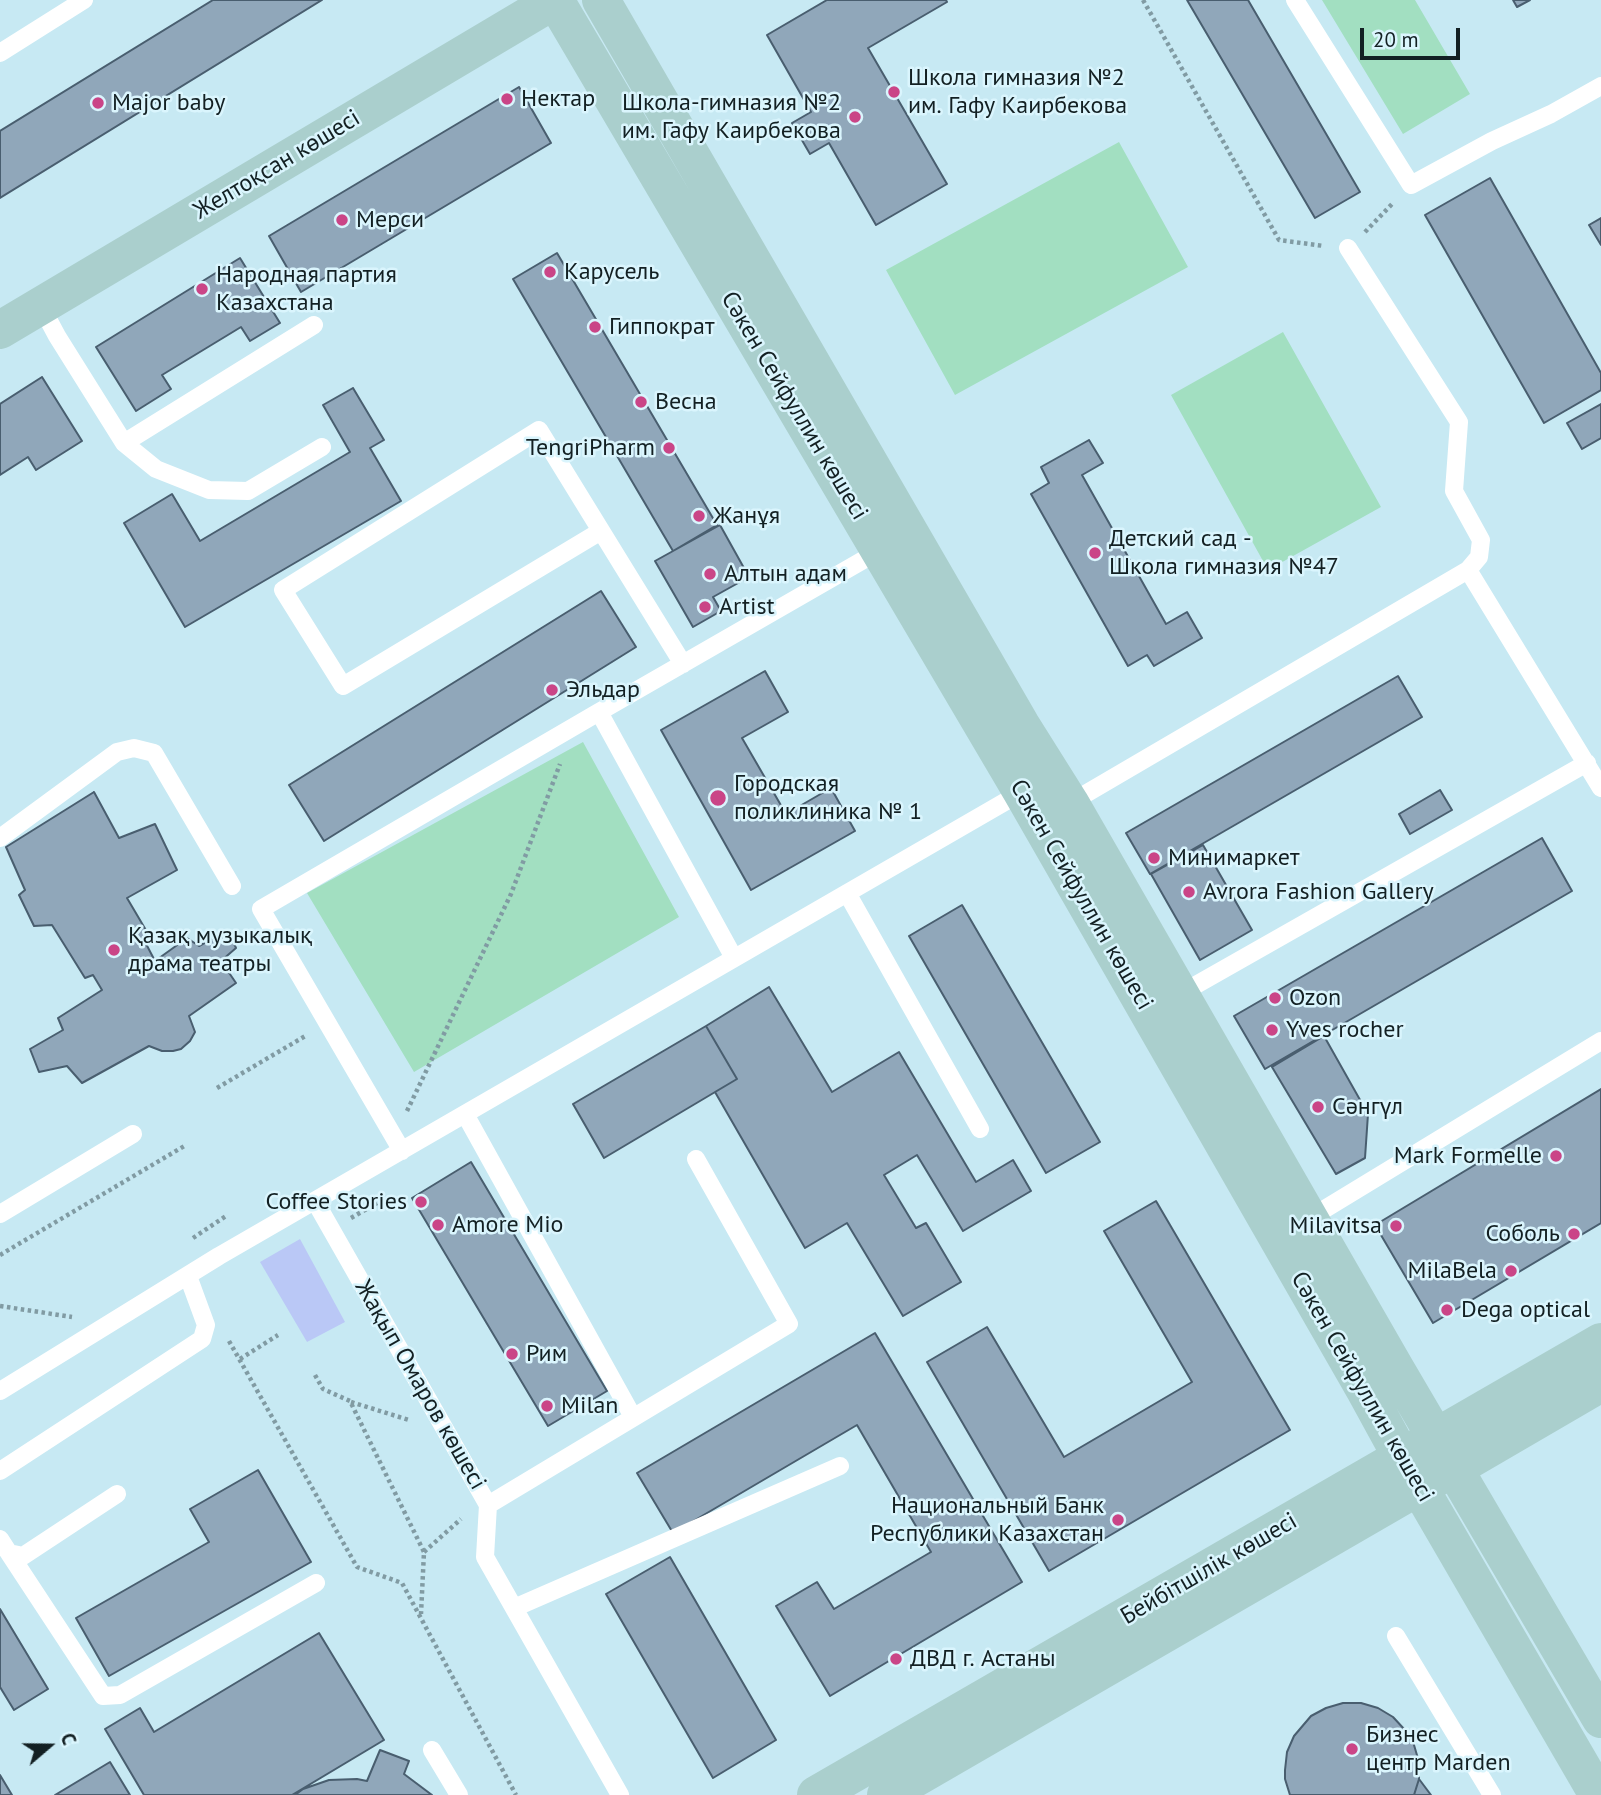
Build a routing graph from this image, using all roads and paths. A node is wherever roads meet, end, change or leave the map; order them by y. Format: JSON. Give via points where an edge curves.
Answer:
{"nodes":[{"id":1,"x":84,"y":0,"type":"edge"},
{"id":2,"x":555,"y":0,"type":"edge"},
{"id":3,"x":601,"y":0,"type":"edge"},
{"id":4,"x":1143,"y":0,"type":"edge"},
{"id":5,"x":1295,"y":0,"type":"edge"},
{"id":6,"x":0,"y":53,"type":"edge"},
{"id":7,"x":1601,"y":86,"type":"edge"},
{"id":8,"x":1411,"y":185,"type":"junction"},
{"id":9,"x":1348,"y":248,"type":"junction"},
{"id":10,"x":41,"y":306,"type":"junction"},
{"id":11,"x":3,"y":323,"type":"edge"},
{"id":12,"x":314,"y":325,"type":"dead end"},
{"id":13,"x":124,"y":443,"type":"junction"},
{"id":14,"x":322,"y":447,"type":"dead end"},
{"id":15,"x":601,"y":531,"type":"junction"},
{"id":16,"x":879,"y":551,"type":"junction"},
{"id":17,"x":1468,"y":570,"type":"junction"},
{"id":18,"x":683,"y":664,"type":"junction"},
{"id":19,"x":599,"y":712,"type":"junction"},
{"id":20,"x":574,"y":727,"type":"junction"},
{"id":21,"x":1587,"y":763,"type":"junction"},
{"id":22,"x":1601,"y":788,"type":"edge"},
{"id":23,"x":1022,"y":792,"type":"junction"},
{"id":24,"x":1070,"y":803,"type":"junction"},
{"id":25,"x":0,"y":838,"type":"edge"},
{"id":26,"x":232,"y":886,"type":"dead end"},
{"id":27,"x":847,"y":893,"type":"junction"},
{"id":28,"x":734,"y":958,"type":"junction"},
{"id":29,"x":1180,"y":994,"type":"junction"},
{"id":30,"x":327,"y":1023,"type":"junction"},
{"id":31,"x":1601,"y":1041,"type":"edge"},
{"id":32,"x":218,"y":1088,"type":"dead end"},
{"id":33,"x":465,"y":1114,"type":"junction"},
{"id":34,"x":404,"y":1116,"type":"dead end"},
{"id":35,"x":979,"y":1129,"type":"dead end"},
{"id":36,"x":133,"y":1134,"type":"dead end"},
{"id":37,"x":186,"y":1145,"type":"dead end"},
{"id":38,"x":402,"y":1151,"type":"junction"},
{"id":39,"x":696,"y":1159,"type":"dead end"},
{"id":40,"x":315,"y":1201,"type":"junction"},
{"id":41,"x":0,"y":1214,"type":"edge"},
{"id":42,"x":226,"y":1216,"type":"dead end"},
{"id":43,"x":1310,"y":1218,"type":"junction"},
{"id":44,"x":192,"y":1240,"type":"dead end"},
{"id":45,"x":0,"y":1255,"type":"edge"},
{"id":46,"x":188,"y":1276,"type":"junction"},
{"id":47,"x":0,"y":1307,"type":"edge"},
{"id":48,"x":74,"y":1317,"type":"dead end"},
{"id":49,"x":278,"y":1335,"type":"dead end"},
{"id":50,"x":226,"y":1336,"type":"dead end"},
{"id":51,"x":1601,"y":1342,"type":"edge"},
{"id":52,"x":240,"y":1360,"type":"junction"},
{"id":53,"x":315,"y":1375,"type":"dead end"},
{"id":54,"x":1601,"y":1383,"type":"edge"},
{"id":55,"x":0,"y":1391,"type":"edge"},
{"id":56,"x":350,"y":1401,"type":"junction"},
{"id":57,"x":633,"y":1418,"type":"junction"},
{"id":58,"x":420,"y":1423,"type":"dead end"},
{"id":59,"x":1446,"y":1453,"type":"junction"},
{"id":60,"x":840,"y":1466,"type":"dead end"},
{"id":61,"x":0,"y":1471,"type":"edge"},
{"id":62,"x":1409,"y":1472,"type":"junction"},
{"id":63,"x":117,"y":1494,"type":"dead end"},
{"id":64,"x":488,"y":1505,"type":"junction"},
{"id":65,"x":4,"y":1546,"type":"edge"},
{"id":66,"x":316,"y":1583,"type":"dead end"},
{"id":67,"x":514,"y":1608,"type":"junction"},
{"id":68,"x":421,"y":1617,"type":"junction"},
{"id":69,"x":1396,"y":1636,"type":"dead end"},
{"id":70,"x":1601,"y":1718,"type":"edge"},
{"id":71,"x":432,"y":1750,"type":"dead end"},
{"id":72,"x":459,"y":1795,"type":"edge"},
{"id":73,"x":516,"y":1795,"type":"edge"},
{"id":74,"x":620,"y":1795,"type":"edge"},
{"id":75,"x":816,"y":1795,"type":"edge"},
{"id":76,"x":886,"y":1795,"type":"edge"},
{"id":77,"x":1492,"y":1795,"type":"edge"},
{"id":78,"x":1598,"y":1795,"type":"edge"}],
"edges":[{"from":1,"to":6,"type":"lane"},
{"from":2,"to":10,"type":"main road","name":"Желтоқсан көшесі"},
{"from":2,"to":16,"type":"main road","name":"Сәкен Сейфуллин көшесі"},
{"from":3,"to":24,"type":"main road","name":"Сәкен Сейфуллин көшесі"},
{"from":4,"to":9,"type":"path","via":[[1279,240]]},
{"from":5,"to":8,"type":"lane"},
{"from":7,"to":8,"type":"lane"},
{"from":8,"to":9,"type":"path"},
{"from":9,"to":17,"type":"lane","via":[[1459,422],[1454,491],[1480,540],[1479,557]]},
{"from":10,"to":11,"type":"main road","name":"Желтоқсан көшесі"},
{"from":10,"to":13,"type":"lane"},
{"from":12,"to":13,"type":"lane"},
{"from":13,"to":14,"type":"lane","via":[[156,469],[209,491],[248,491]]},
{"from":15,"to":15,"type":"lane","via":[[539,430],[283,590],[343,686]]},
{"from":15,"to":18,"type":"lane"},
{"from":16,"to":18,"type":"lane"},
{"from":16,"to":23,"type":"main road","name":"Сәкен Сейфуллин көшесі"},
{"from":17,"to":21,"type":"lane"},
{"from":17,"to":24,"type":"lane"},
{"from":18,"to":19,"type":"lane"},
{"from":19,"to":20,"type":"lane"},
{"from":19,"to":28,"type":"lane"},
{"from":20,"to":30,"type":"lane","via":[[261,909]]},
{"from":20,"to":34,"type":"path","via":[[511,894]]},
{"from":21,"to":22,"type":"lane"},
{"from":21,"to":29,"type":"lane"},
{"from":23,"to":27,"type":"lane"},
{"from":23,"to":62,"type":"main road","name":"Сәкен Сейфуллин көшесі"},
{"from":24,"to":29,"type":"main road","name":"Сәкен Сейфуллин көшесі"},
{"from":25,"to":26,"type":"lane","via":[[117,752],[134,748],[153,753]]},
{"from":27,"to":28,"type":"lane"},
{"from":27,"to":35,"type":"lane"},
{"from":28,"to":33,"type":"lane"},
{"from":29,"to":43,"type":"main road","name":"Сәкен Сейфуллин көшесі"},
{"from":30,"to":32,"type":"path"},
{"from":30,"to":38,"type":"lane"},
{"from":31,"to":43,"type":"lane"},
{"from":33,"to":38,"type":"lane"},
{"from":33,"to":57,"type":"lane"},
{"from":36,"to":41,"type":"lane"},
{"from":37,"to":45,"type":"path"},
{"from":38,"to":40,"type":"lane"},
{"from":39,"to":57,"type":"lane","via":[[789,1324]]},
{"from":40,"to":46,"type":"lane"},
{"from":40,"to":64,"type":"lane","name":"Жақып Омаров көшесі"},
{"from":42,"to":44,"type":"path"},
{"from":43,"to":59,"type":"main road","name":"Сәкен Сейфуллин көшесі"},
{"from":46,"to":55,"type":"lane"},
{"from":46,"to":61,"type":"lane","via":[[205,1325],[202,1339]]},
{"from":47,"to":48,"type":"path"},
{"from":49,"to":52,"type":"path"},
{"from":50,"to":52,"type":"path"},
{"from":51,"to":59,"type":"main road","name":"Бейбітшілік көшесі"},
{"from":52,"to":68,"type":"path","via":[[357,1567],[402,1583]]},
{"from":53,"to":56,"type":"path","via":[[323,1389]]},
{"from":54,"to":59,"type":"main road","name":"Бейбітшілік көшесі"},
{"from":56,"to":58,"type":"path"},
{"from":56,"to":68,"type":"path","via":[[424,1552]]},
{"from":57,"to":64,"type":"lane"},
{"from":59,"to":62,"type":"main road","name":"Бейбітшілік көшесі"},
{"from":59,"to":70,"type":"main road","name":"Сәкен Сейфуллин көшесі"},
{"from":60,"to":67,"type":"lane"},
{"from":62,"to":75,"type":"main road","name":"Бейбітшілік көшесі","via":[[1344,1491]]},
{"from":62,"to":76,"type":"main road","name":"Бейбітшілік көшесі"},
{"from":62,"to":78,"type":"main road","name":"Сәкен Сейфуллин көшесі"},
{"from":63,"to":65,"type":"lane","via":[[23,1556]]},
{"from":64,"to":67,"type":"lane","name":"Жақып Омаров көшесі","via":[[485,1557]]},
{"from":65,"to":66,"type":"lane","via":[[103,1696],[120,1695]]},
{"from":67,"to":74,"type":"lane","name":"Жақып Омаров көшесі"},
{"from":68,"to":73,"type":"path"},
{"from":69,"to":77,"type":"lane"},
{"from":71,"to":72,"type":"lane"}]}
